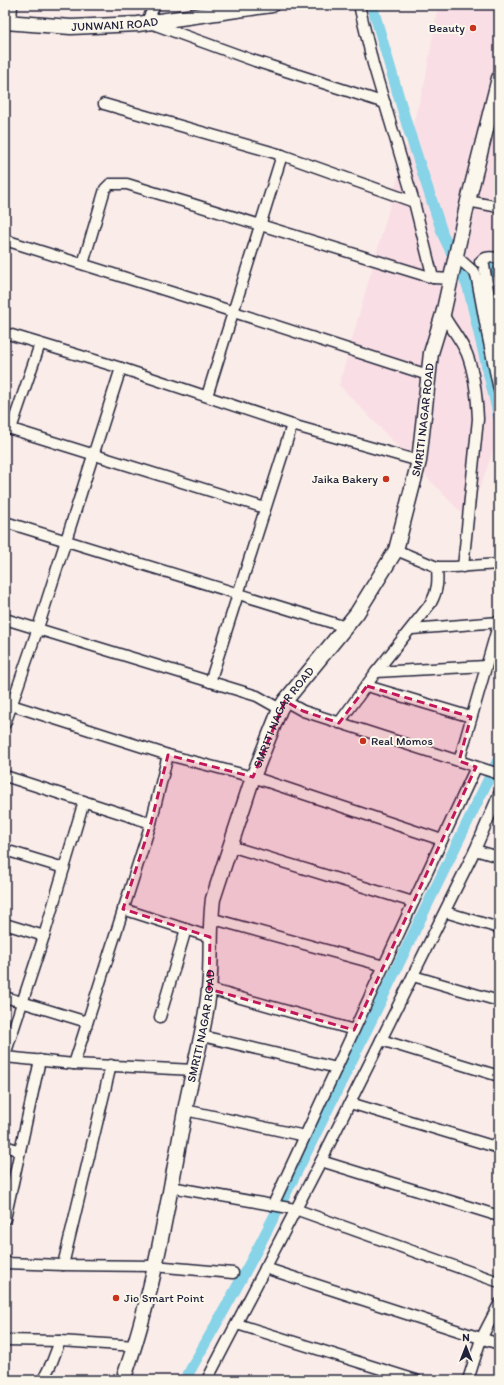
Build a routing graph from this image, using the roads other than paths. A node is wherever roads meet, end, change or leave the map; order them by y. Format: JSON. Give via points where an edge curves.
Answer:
{"nodes":[{"id":1,"x":12,"y":5,"type":"edge"},
{"id":2,"x":155,"y":5,"type":"edge"},
{"id":3,"x":272,"y":5,"type":"edge"},
{"id":4,"x":359,"y":5,"type":"edge"},
{"id":5,"x":8,"y":22,"type":"edge"},
{"id":6,"x":148,"y":23,"type":"junction"},
{"id":7,"x":499,"y":78,"type":"edge"},
{"id":8,"x":385,"y":103,"type":"junction"},
{"id":9,"x":104,"y":104,"type":"dead end"},
{"id":10,"x":282,"y":155,"type":"junction"},
{"id":11,"x":468,"y":201,"type":"junction"},
{"id":12,"x":414,"y":202,"type":"junction"},
{"id":13,"x":499,"y":207,"type":"edge"},
{"id":14,"x":260,"y":224,"type":"junction"},
{"id":15,"x":5,"y":240,"type":"edge"},
{"id":16,"x":456,"y":256,"type":"junction"},
{"id":17,"x":499,"y":258,"type":"edge"},
{"id":18,"x":484,"y":259,"type":"junction"},
{"id":19,"x":83,"y":264,"type":"junction"},
{"id":20,"x":475,"y":273,"type":"junction"},
{"id":21,"x":433,"y":278,"type":"junction"},
{"id":22,"x":450,"y":279,"type":"junction"},
{"id":23,"x":233,"y":312,"type":"junction"},
{"id":24,"x":443,"y":314,"type":"junction"},
{"id":25,"x":5,"y":334,"type":"edge"},
{"id":26,"x":40,"y":344,"type":"junction"},
{"id":27,"x":499,"y":359,"type":"edge"},
{"id":28,"x":121,"y":368,"type":"junction"},
{"id":29,"x":428,"y":375,"type":"junction"},
{"id":30,"x":499,"y":390,"type":"edge"},
{"id":31,"x":207,"y":396,"type":"junction"},
{"id":32,"x":292,"y":425,"type":"junction"},
{"id":33,"x":8,"y":428,"type":"edge"},
{"id":34,"x":93,"y":454,"type":"junction"},
{"id":35,"x":419,"y":460,"type":"junction"},
{"id":36,"x":265,"y":508,"type":"junction"},
{"id":37,"x":5,"y":522,"type":"edge"},
{"id":38,"x":66,"y":541,"type":"junction"},
{"id":39,"x":396,"y":550,"type":"junction"},
{"id":40,"x":499,"y":564,"type":"edge"},
{"id":41,"x":437,"y":567,"type":"junction"},
{"id":42,"x":463,"y":567,"type":"junction"},
{"id":43,"x":238,"y":594,"type":"junction"},
{"id":44,"x":5,"y":619,"type":"edge"},
{"id":45,"x":499,"y":622,"type":"edge"},
{"id":46,"x":346,"y":627,"type":"junction"},
{"id":47,"x":38,"y":628,"type":"junction"},
{"id":48,"x":412,"y":629,"type":"junction"},
{"id":49,"x":486,"y":666,"type":"junction"},
{"id":50,"x":376,"y":672,"type":"junction"},
{"id":51,"x":210,"y":682,"type":"junction"},
{"id":52,"x":367,"y":686,"type":"junction"},
{"id":53,"x":8,"y":704,"type":"edge"},
{"id":54,"x":282,"y":705,"type":"junction"},
{"id":55,"x":472,"y":717,"type":"junction"},
{"id":56,"x":339,"y":723,"type":"junction"},
{"id":57,"x":5,"y":724,"type":"edge"},
{"id":58,"x":168,"y":755,"type":"junction"},
{"id":59,"x":458,"y":761,"type":"junction"},
{"id":60,"x":476,"y":767,"type":"junction"},
{"id":61,"x":499,"y":774,"type":"edge"},
{"id":62,"x":5,"y":776,"type":"edge"},
{"id":63,"x":253,"y":777,"type":"junction"},
{"id":64,"x":499,"y":794,"type":"edge"},
{"id":65,"x":84,"y":801,"type":"junction"},
{"id":66,"x":151,"y":823,"type":"junction"},
{"id":67,"x":442,"y":840,"type":"junction"},
{"id":68,"x":230,"y":846,"type":"junction"},
{"id":69,"x":5,"y":850,"type":"edge"},
{"id":70,"x":474,"y":850,"type":"junction"},
{"id":71,"x":499,"y":857,"type":"edge"},
{"id":72,"x":64,"y":868,"type":"junction"},
{"id":73,"x":413,"y":902,"type":"junction"},
{"id":74,"x":123,"y":909,"type":"junction"},
{"id":75,"x":445,"y":912,"type":"junction"},
{"id":76,"x":210,"y":918,"type":"junction"},
{"id":77,"x":5,"y":924,"type":"edge"},
{"id":78,"x":499,"y":928,"type":"edge"},
{"id":79,"x":186,"y":929,"type":"junction"},
{"id":80,"x":44,"y":936,"type":"junction"},
{"id":81,"x":210,"y":937,"type":"junction"},
{"id":82,"x":384,"y":966,"type":"junction"},
{"id":83,"x":413,"y":976,"type":"junction"},
{"id":84,"x":209,"y":990,"type":"junction"},
{"id":85,"x":5,"y":997,"type":"edge"},
{"id":86,"x":499,"y":1001,"type":"edge"},
{"id":87,"x":22,"y":1002,"type":"junction"},
{"id":88,"x":160,"y":1018,"type":"dead end"},
{"id":89,"x":87,"y":1022,"type":"junction"},
{"id":90,"x":354,"y":1030,"type":"junction"},
{"id":91,"x":202,"y":1036,"type":"junction"},
{"id":92,"x":381,"y":1040,"type":"junction"},
{"id":93,"x":5,"y":1056,"type":"edge"},
{"id":94,"x":40,"y":1060,"type":"junction"},
{"id":95,"x":74,"y":1064,"type":"junction"},
{"id":96,"x":111,"y":1065,"type":"junction"},
{"id":97,"x":337,"y":1068,"type":"junction"},
{"id":98,"x":194,"y":1070,"type":"junction"},
{"id":99,"x":499,"y":1076,"type":"edge"},
{"id":100,"x":350,"y":1103,"type":"junction"},
{"id":101,"x":185,"y":1110,"type":"junction"},
{"id":102,"x":305,"y":1136,"type":"junction"},
{"id":103,"x":5,"y":1146,"type":"edge"},
{"id":104,"x":499,"y":1148,"type":"edge"},
{"id":105,"x":20,"y":1151,"type":"junction"},
{"id":106,"x":321,"y":1160,"type":"junction"},
{"id":107,"x":171,"y":1187,"type":"junction"},
{"id":108,"x":8,"y":1191,"type":"edge"},
{"id":109,"x":273,"y":1205,"type":"junction"},
{"id":110,"x":295,"y":1209,"type":"junction"},
{"id":111,"x":499,"y":1216,"type":"edge"},
{"id":112,"x":5,"y":1219,"type":"edge"},
{"id":113,"x":5,"y":1263,"type":"edge"},
{"id":114,"x":63,"y":1265,"type":"junction"},
{"id":115,"x":154,"y":1266,"type":"junction"},
{"id":116,"x":266,"y":1268,"type":"junction"},
{"id":117,"x":233,"y":1273,"type":"dead end"},
{"id":118,"x":499,"y":1282,"type":"edge"},
{"id":119,"x":499,"y":1304,"type":"edge"},
{"id":120,"x":236,"y":1324,"type":"junction"},
{"id":121,"x":481,"y":1339,"type":"junction"},
{"id":122,"x":5,"y":1340,"type":"edge"},
{"id":123,"x":60,"y":1341,"type":"junction"},
{"id":124,"x":499,"y":1344,"type":"edge"},
{"id":125,"x":136,"y":1346,"type":"junction"},
{"id":126,"x":211,"y":1379,"type":"edge"},
{"id":127,"x":43,"y":1380,"type":"edge"},
{"id":128,"x":123,"y":1380,"type":"edge"},
{"id":129,"x":416,"y":1380,"type":"edge"},
{"id":130,"x":468,"y":1380,"type":"edge"}],
"edges":[{"from":1,"to":5,"type":"street"},
{"from":2,"to":6,"type":"street"},
{"from":3,"to":6,"type":"main road","name":"JUNWANI ROAD"},
{"from":4,"to":8,"type":"street"},
{"from":5,"to":6,"type":"main road","name":"JUNWANI ROAD","via":[[70,27]]},
{"from":6,"to":8,"type":"street","via":[[255,62]]},
{"from":7,"to":11,"type":"main road","name":"SMRITI NAGAR ROAD"},
{"from":8,"to":12,"type":"street"},
{"from":9,"to":10,"type":"street"},
{"from":10,"to":12,"type":"street"},
{"from":10,"to":14,"type":"street"},
{"from":11,"to":13,"type":"street"},
{"from":11,"to":16,"type":"main road","name":"SMRITI NAGAR ROAD"},
{"from":12,"to":21,"type":"street"},
{"from":14,"to":19,"type":"street","via":[[127,184],[110,184],[105,190]]},
{"from":14,"to":21,"type":"street"},
{"from":14,"to":23,"type":"street"},
{"from":15,"to":19,"type":"street"},
{"from":16,"to":20,"type":"street"},
{"from":16,"to":22,"type":"main road","name":"SMRITI NAGAR ROAD"},
{"from":17,"to":18,"type":"street"},
{"from":18,"to":20,"type":"street"},
{"from":18,"to":27,"type":"street"},
{"from":19,"to":23,"type":"street"},
{"from":20,"to":30,"type":"street"},
{"from":21,"to":22,"type":"street"},
{"from":22,"to":24,"type":"main road","name":"SMRITI NAGAR ROAD"},
{"from":23,"to":29,"type":"street"},
{"from":23,"to":31,"type":"street"},
{"from":24,"to":29,"type":"main road","name":"SMRITI NAGAR ROAD","via":[[431,353]]},
{"from":24,"to":42,"type":"street","via":[[466,353],[477,397],[478,419]]},
{"from":25,"to":26,"type":"street"},
{"from":26,"to":28,"type":"street"},
{"from":26,"to":33,"type":"street"},
{"from":28,"to":31,"type":"street"},
{"from":28,"to":34,"type":"street"},
{"from":29,"to":35,"type":"main road","name":"SMRITI NAGAR ROAD"},
{"from":31,"to":32,"type":"street"},
{"from":32,"to":35,"type":"street"},
{"from":32,"to":36,"type":"street"},
{"from":33,"to":34,"type":"street"},
{"from":34,"to":36,"type":"street"},
{"from":34,"to":38,"type":"street"},
{"from":35,"to":39,"type":"main road","name":"SMRITI NAGAR ROAD"},
{"from":36,"to":43,"type":"street"},
{"from":37,"to":38,"type":"street"},
{"from":38,"to":43,"type":"street"},
{"from":38,"to":47,"type":"street"},
{"from":39,"to":41,"type":"street"},
{"from":39,"to":46,"type":"main road","name":"SMRITI NAGAR ROAD"},
{"from":40,"to":42,"type":"street"},
{"from":41,"to":42,"type":"street"},
{"from":41,"to":48,"type":"street","via":[[436,594]]},
{"from":43,"to":46,"type":"street"},
{"from":43,"to":51,"type":"street"},
{"from":44,"to":47,"type":"street"},
{"from":45,"to":48,"type":"street"},
{"from":45,"to":49,"type":"street"},
{"from":46,"to":54,"type":"main road","name":"SMRITI NAGAR ROAD"},
{"from":47,"to":51,"type":"street"},
{"from":47,"to":53,"type":"street"},
{"from":48,"to":50,"type":"street"},
{"from":49,"to":50,"type":"street"},
{"from":49,"to":55,"type":"street"},
{"from":50,"to":52,"type":"street"},
{"from":51,"to":54,"type":"street"},
{"from":52,"to":55,"type":"street"},
{"from":52,"to":56,"type":"street"},
{"from":53,"to":57,"type":"street"},
{"from":53,"to":58,"type":"street"},
{"from":54,"to":56,"type":"street"},
{"from":54,"to":63,"type":"main road","name":"SMRITI NAGAR ROAD"},
{"from":55,"to":59,"type":"street"},
{"from":56,"to":59,"type":"street"},
{"from":58,"to":63,"type":"street"},
{"from":58,"to":66,"type":"street"},
{"from":59,"to":60,"type":"street"},
{"from":60,"to":61,"type":"street"},
{"from":60,"to":67,"type":"street"},
{"from":62,"to":65,"type":"street"},
{"from":63,"to":67,"type":"street"},
{"from":63,"to":68,"type":"main road","name":"SMRITI NAGAR ROAD"},
{"from":64,"to":70,"type":"street"},
{"from":65,"to":66,"type":"street"},
{"from":65,"to":72,"type":"street"},
{"from":66,"to":74,"type":"street"},
{"from":67,"to":73,"type":"street"},
{"from":68,"to":73,"type":"street"},
{"from":68,"to":76,"type":"main road","name":"SMRITI NAGAR ROAD","via":[[213,899]]},
{"from":69,"to":72,"type":"street"},
{"from":70,"to":71,"type":"street"},
{"from":70,"to":75,"type":"street"},
{"from":72,"to":80,"type":"street"},
{"from":73,"to":82,"type":"street"},
{"from":74,"to":79,"type":"street"},
{"from":74,"to":89,"type":"street"},
{"from":75,"to":78,"type":"street"},
{"from":75,"to":83,"type":"street"},
{"from":76,"to":81,"type":"main road","name":"SMRITI NAGAR ROAD"},
{"from":76,"to":82,"type":"street"},
{"from":77,"to":80,"type":"street"},
{"from":79,"to":81,"type":"street"},
{"from":79,"to":88,"type":"street"},
{"from":80,"to":87,"type":"street"},
{"from":81,"to":84,"type":"main road","name":"SMRITI NAGAR ROAD"},
{"from":82,"to":90,"type":"street"},
{"from":83,"to":86,"type":"street"},
{"from":83,"to":92,"type":"street"},
{"from":84,"to":90,"type":"street"},
{"from":84,"to":91,"type":"main road","name":"SMRITI NAGAR ROAD"},
{"from":85,"to":87,"type":"street"},
{"from":87,"to":89,"type":"street"},
{"from":87,"to":93,"type":"street"},
{"from":89,"to":95,"type":"street"},
{"from":90,"to":97,"type":"street"},
{"from":91,"to":97,"type":"street"},
{"from":91,"to":98,"type":"main road","name":"SMRITI NAGAR ROAD"},
{"from":92,"to":99,"type":"street"},
{"from":92,"to":100,"type":"street"},
{"from":93,"to":94,"type":"street"},
{"from":94,"to":95,"type":"street"},
{"from":94,"to":105,"type":"street"},
{"from":95,"to":96,"type":"street"},
{"from":96,"to":98,"type":"street"},
{"from":96,"to":114,"type":"street"},
{"from":97,"to":102,"type":"street"},
{"from":98,"to":101,"type":"main road","name":"SMRITI NAGAR ROAD"},
{"from":100,"to":104,"type":"street"},
{"from":100,"to":106,"type":"street"},
{"from":101,"to":102,"type":"street"},
{"from":101,"to":107,"type":"main road","name":"SMRITI NAGAR ROAD"},
{"from":102,"to":109,"type":"street"},
{"from":103,"to":105,"type":"street"},
{"from":105,"to":108,"type":"street"},
{"from":106,"to":110,"type":"street"},
{"from":106,"to":111,"type":"street"},
{"from":107,"to":109,"type":"street"},
{"from":107,"to":115,"type":"main road","name":"SMRITI NAGAR ROAD"},
{"from":108,"to":112,"type":"street"},
{"from":109,"to":110,"type":"street"},
{"from":110,"to":116,"type":"street"},
{"from":110,"to":118,"type":"street"},
{"from":113,"to":114,"type":"street"},
{"from":114,"to":115,"type":"street"},
{"from":115,"to":117,"type":"street"},
{"from":115,"to":125,"type":"main road","name":"SMRITI NAGAR ROAD"},
{"from":116,"to":120,"type":"street"},
{"from":116,"to":121,"type":"street"},
{"from":119,"to":121,"type":"street"},
{"from":120,"to":126,"type":"street"},
{"from":120,"to":129,"type":"street"},
{"from":121,"to":124,"type":"street"},
{"from":121,"to":130,"type":"street"},
{"from":122,"to":123,"type":"street"},
{"from":123,"to":125,"type":"street"},
{"from":123,"to":127,"type":"street"},
{"from":125,"to":128,"type":"main road","name":"SMRITI NAGAR ROAD"}]}
